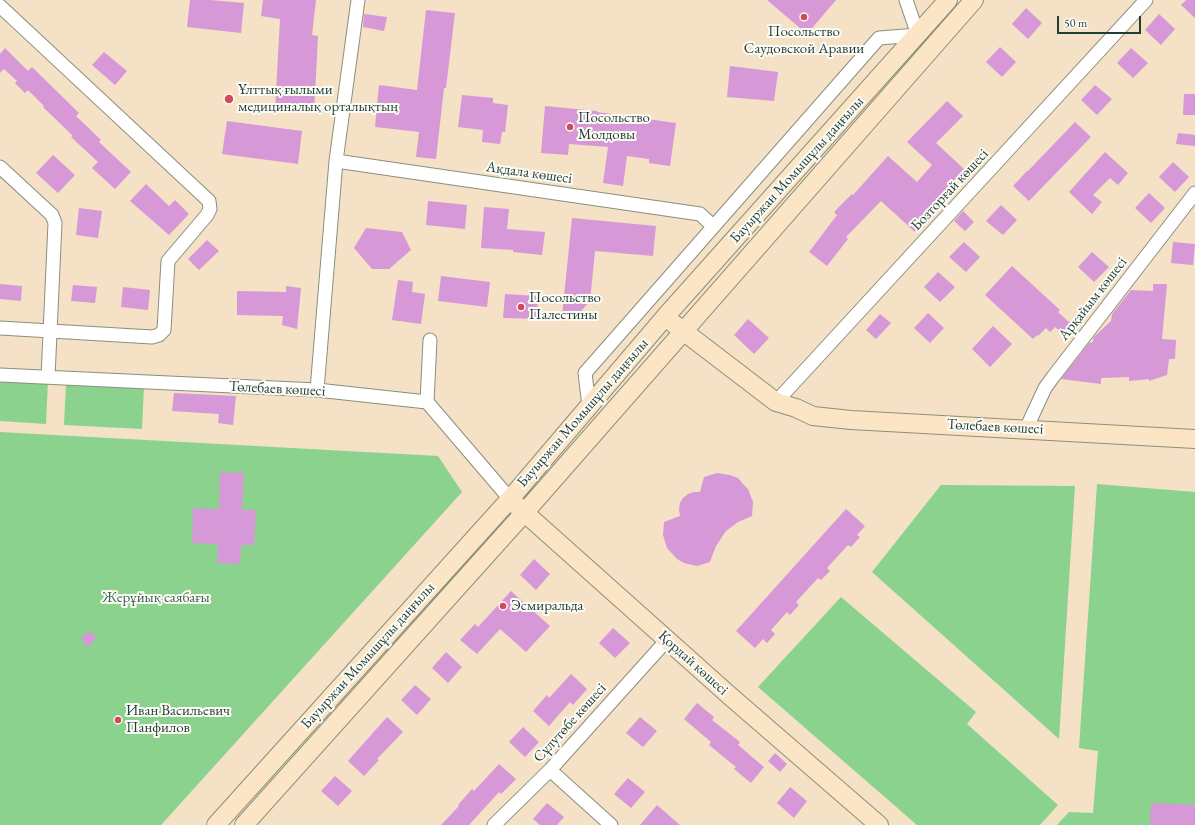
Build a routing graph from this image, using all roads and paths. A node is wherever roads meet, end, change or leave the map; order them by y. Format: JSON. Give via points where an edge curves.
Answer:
{"nodes":[{"id":1,"x":358,"y":0,"type":"edge"},
{"id":2,"x":906,"y":0,"type":"edge"},
{"id":3,"x":948,"y":0,"type":"edge"},
{"id":4,"x":974,"y":0,"type":"edge"},
{"id":5,"x":1146,"y":0,"type":"edge"},
{"id":6,"x":0,"y":6,"type":"edge"},
{"id":7,"x":918,"y":35,"type":"junction"},
{"id":8,"x":336,"y":161,"type":"junction"},
{"id":9,"x":0,"y":166,"type":"edge"},
{"id":10,"x":1195,"y":193,"type":"edge"},
{"id":11,"x":713,"y":226,"type":"junction"},
{"id":12,"x":665,"y":317,"type":"junction"},
{"id":13,"x":0,"y":328,"type":"edge"},
{"id":14,"x":50,"y":330,"type":"junction"},
{"id":15,"x":683,"y":332,"type":"junction"},
{"id":16,"x":430,"y":340,"type":"dead end"},
{"id":17,"x":0,"y":374,"type":"edge"},
{"id":18,"x":48,"y":376,"type":"junction"},
{"id":19,"x":317,"y":390,"type":"junction"},
{"id":20,"x":427,"y":402,"type":"junction"},
{"id":21,"x":776,"y":402,"type":"junction"},
{"id":22,"x":589,"y":406,"type":"junction"},
{"id":23,"x":1026,"y":429,"type":"junction"},
{"id":24,"x":1195,"y":439,"type":"edge"},
{"id":25,"x":510,"y":499,"type":"junction"},
{"id":26,"x":525,"y":512,"type":"junction"},
{"id":27,"x":667,"y":640,"type":"junction"},
{"id":28,"x":550,"y":770,"type":"junction"},
{"id":29,"x":216,"y":825,"type":"edge"},
{"id":30,"x":244,"y":825,"type":"edge"},
{"id":31,"x":494,"y":825,"type":"edge"},
{"id":32,"x":611,"y":825,"type":"edge"},
{"id":33,"x":879,"y":825,"type":"edge"}],
"edges":[{"from":1,"to":8,"type":"street"},
{"from":2,"to":7,"type":"street"},
{"from":3,"to":7,"type":"main road","name":"Бауыржан Момышұлы даңғылы"},
{"from":4,"to":15,"type":"main road","name":"Бауыржан Момышұлы даңғылы"},
{"from":5,"to":21,"type":"street","name":"Бозторғай көшесі"},
{"from":6,"to":14,"type":"street","via":[[209,201],[210,209],[207,215],[168,261],[164,330],[159,336]]},
{"from":7,"to":11,"type":"street","via":[[879,38]]},
{"from":7,"to":12,"type":"main road","name":"Бауыржан Момышұлы даңғылы"},
{"from":8,"to":11,"type":"street","name":"Ақдала көшесі","via":[[700,214]]},
{"from":8,"to":19,"type":"street"},
{"from":9,"to":14,"type":"street","via":[[52,215],[55,223]]},
{"from":10,"to":23,"type":"street","name":"Арқайым көшесі","via":[[1045,388]]},
{"from":11,"to":22,"type":"street","via":[[585,373]]},
{"from":12,"to":15,"type":"main road"},
{"from":12,"to":22,"type":"main road","name":"Бауыржан Момышұлы даңғылы"},
{"from":13,"to":14,"type":"street"},
{"from":14,"to":18,"type":"street"},
{"from":15,"to":21,"type":"main road"},
{"from":15,"to":26,"type":"main road","name":"Бауыржан Момышұлы даңғылы"},
{"from":16,"to":20,"type":"street"},
{"from":17,"to":18,"type":"street","name":"Төлебаев көшесі"},
{"from":18,"to":19,"type":"street","name":"Төлебаев көшесі"},
{"from":19,"to":20,"type":"street","name":"Төлебаев көшесі"},
{"from":20,"to":25,"type":"street"},
{"from":21,"to":23,"type":"main road","name":"Төлебаев көшесі","via":[[813,416]]},
{"from":22,"to":25,"type":"main road","name":"Бауыржан Момышұлы даңғылы"},
{"from":23,"to":24,"type":"main road","name":"Төлебаев көшесі"},
{"from":25,"to":26,"type":"main road","name":"Қордай көшесі"},
{"from":25,"to":29,"type":"main road","name":"Бауыржан Момышұлы даңғылы"},
{"from":26,"to":27,"type":"main road","name":"Қордай көшесі"},
{"from":26,"to":30,"type":"main road","name":"Бауыржан Момышұлы даңғылы"},
{"from":27,"to":28,"type":"street","name":"Сұлутөбе көшесі"},
{"from":27,"to":33,"type":"main road","name":"Қордай көшесі"},
{"from":28,"to":31,"type":"street","name":"Сұлутөбе көшесі"},
{"from":28,"to":32,"type":"street"}]}
